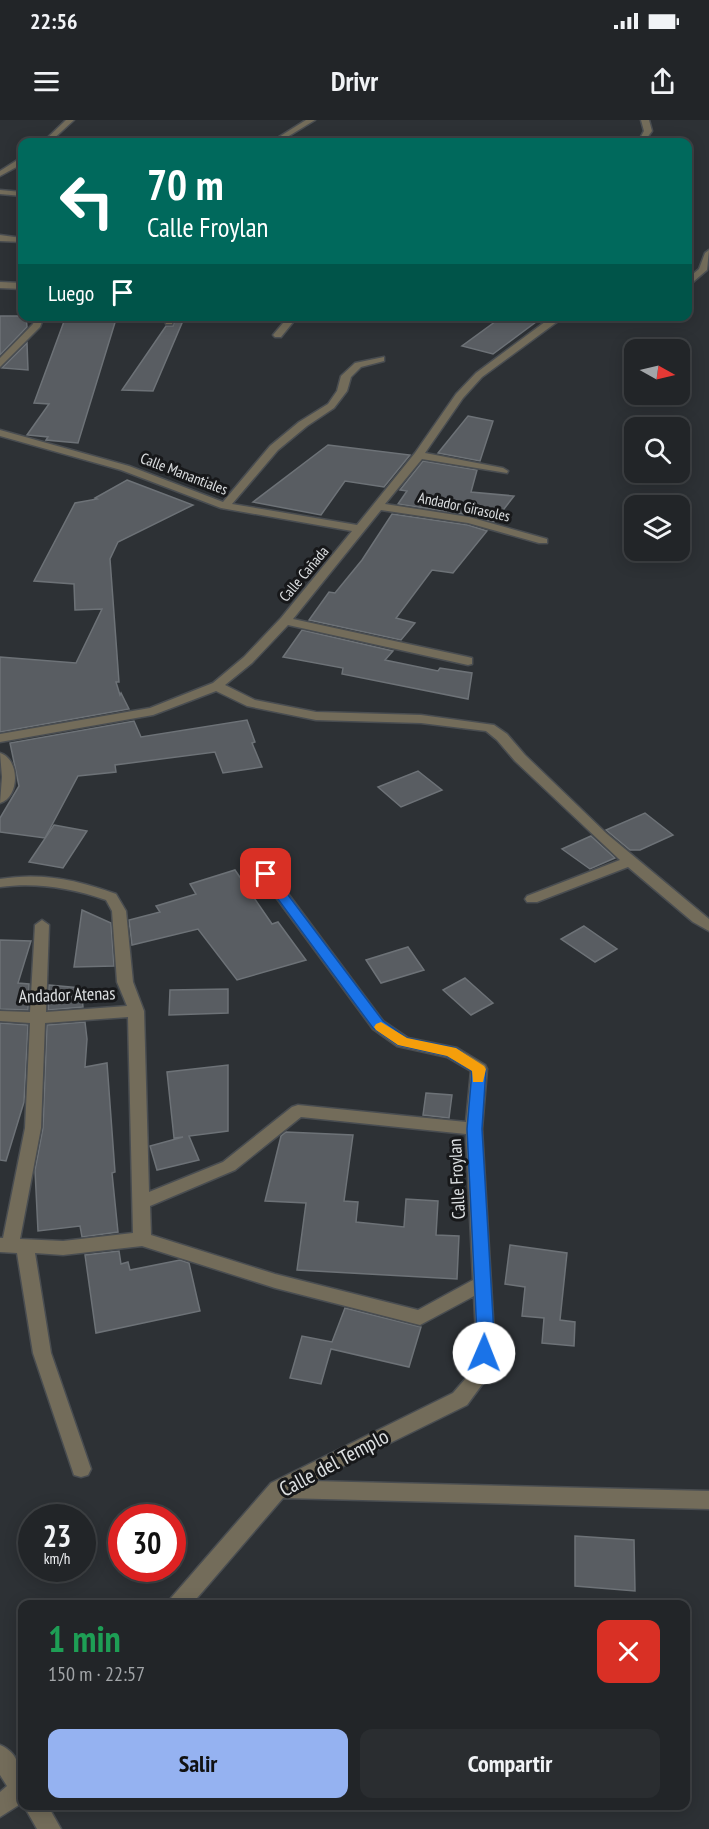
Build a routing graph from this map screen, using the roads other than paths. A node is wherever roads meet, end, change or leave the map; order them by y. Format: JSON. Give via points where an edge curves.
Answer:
{"nodes":[{"id":1,"x":70,"y":120,"type":"edge"},
{"id":2,"x":312,"y":120,"type":"edge"},
{"id":3,"x":645,"y":120,"type":"edge"},
{"id":4,"x":50,"y":138,"type":"edge"},
{"id":5,"x":281,"y":138,"type":"edge"},
{"id":6,"x":644,"y":138,"type":"edge"},
{"id":7,"x":18,"y":164,"type":"edge"},
{"id":8,"x":10,"y":168,"type":"junction"},
{"id":9,"x":18,"y":169,"type":"edge"},
{"id":10,"x":0,"y":174,"type":"edge"},
{"id":11,"x":0,"y":192,"type":"edge"},
{"id":12,"x":18,"y":194,"type":"edge"},
{"id":13,"x":0,"y":238,"type":"edge"},
{"id":14,"x":18,"y":240,"type":"edge"},
{"id":15,"x":709,"y":253,"type":"edge"},
{"id":16,"x":692,"y":280,"type":"edge"},
{"id":17,"x":0,"y":285,"type":"edge"},
{"id":18,"x":18,"y":286,"type":"edge"},
{"id":19,"x":38,"y":321,"type":"edge"},
{"id":20,"x":290,"y":321,"type":"edge"},
{"id":21,"x":552,"y":321,"type":"edge"},
{"id":22,"x":278,"y":335,"type":"dead end"},
{"id":23,"x":381,"y":359,"type":"dead end"},
{"id":24,"x":0,"y":364,"type":"edge"},
{"id":25,"x":0,"y":433,"type":"edge"},
{"id":26,"x":419,"y":455,"type":"junction"},
{"id":27,"x":503,"y":471,"type":"dead end"},
{"id":28,"x":225,"y":506,"type":"junction"},
{"id":29,"x":378,"y":506,"type":"junction"},
{"id":30,"x":361,"y":529,"type":"junction"},
{"id":31,"x":543,"y":541,"type":"dead end"},
{"id":32,"x":285,"y":621,"type":"junction"},
{"id":33,"x":468,"y":661,"type":"dead end"},
{"id":34,"x":217,"y":686,"type":"junction"},
{"id":35,"x":0,"y":738,"type":"edge"},
{"id":36,"x":0,"y":757,"type":"edge"},
{"id":37,"x":0,"y":799,"type":"edge"},
{"id":38,"x":631,"y":861,"type":"junction"},
{"id":39,"x":266,"y":874,"type":"dead end"},
{"id":40,"x":0,"y":883,"type":"edge"},
{"id":41,"x":532,"y":899,"type":"dead end"},
{"id":42,"x":42,"y":925,"type":"dead end"},
{"id":43,"x":709,"y":926,"type":"edge"},
{"id":44,"x":136,"y":1011,"type":"junction"},
{"id":45,"x":0,"y":1016,"type":"edge"},
{"id":46,"x":38,"y":1018,"type":"junction"},
{"id":47,"x":474,"y":1129,"type":"junction"},
{"id":48,"x":141,"y":1202,"type":"junction"},
{"id":49,"x":142,"y":1239,"type":"junction"},
{"id":50,"x":12,"y":1246,"type":"edge"},
{"id":51,"x":481,"y":1284,"type":"junction"},
{"id":52,"x":483,"y":1371,"type":"joint"},
{"id":53,"x":81,"y":1469,"type":"dead end"},
{"id":54,"x":278,"y":1489,"type":"junction"},
{"id":55,"x":709,"y":1500,"type":"edge"},
{"id":56,"x":182,"y":1600,"type":"edge"},
{"id":57,"x":0,"y":1756,"type":"edge"},
{"id":58,"x":18,"y":1782,"type":"edge"},
{"id":59,"x":18,"y":1791,"type":"edge"},
{"id":60,"x":0,"y":1806,"type":"edge"},
{"id":61,"x":38,"y":1810,"type":"edge"},
{"id":62,"x":50,"y":1829,"type":"edge"}],
"edges":[{"from":1,"to":4,"type":"street"},
{"from":2,"to":5,"type":"street"},
{"from":3,"to":6,"type":"street","via":[[648,131]]},
{"from":7,"to":8,"type":"street"},
{"from":8,"to":9,"type":"street"},
{"from":8,"to":10,"type":"street"},
{"from":11,"to":12,"type":"street"},
{"from":13,"to":14,"type":"street"},
{"from":15,"to":16,"type":"street","via":[[704,270]]},
{"from":17,"to":18,"type":"street"},
{"from":19,"to":24,"type":"street"},
{"from":20,"to":22,"type":"street"},
{"from":21,"to":26,"type":"street","name":"Calle Cañada","via":[[479,375],[459,396]]},
{"from":23,"to":28,"type":"street","via":[[358,365],[346,376],[342,391],[331,406],[274,448]]},
{"from":25,"to":28,"type":"street","name":"Calle Manantiales","via":[[125,468]]},
{"from":26,"to":27,"type":"street"},
{"from":26,"to":29,"type":"street","name":"Calle Cañada"},
{"from":28,"to":30,"type":"street","name":"Calle Manantiales"},
{"from":29,"to":30,"type":"street","name":"Calle Cañada"},
{"from":29,"to":31,"type":"street","name":"Andador Girasoles","via":[[469,520]]},
{"from":30,"to":32,"type":"street","name":"Calle Cañada"},
{"from":32,"to":33,"type":"street"},
{"from":32,"to":34,"type":"street","name":"Calle Cañada"},
{"from":34,"to":35,"type":"street","name":"Calle Cañada","via":[[153,711]]},
{"from":34,"to":38,"type":"street","via":[[251,703],[316,716],[421,719],[489,728]]},
{"from":36,"to":37,"type":"street","via":[[10,775]]},
{"from":38,"to":41,"type":"street"},
{"from":38,"to":43,"type":"street"},
{"from":39,"to":47,"type":"street","name":"Calle Froylan","via":[[378,1025],[403,1042],[451,1052],[479,1069]]},
{"from":40,"to":44,"type":"street","via":[[56,881],[111,897],[119,910],[125,982]]},
{"from":42,"to":46,"type":"street"},
{"from":44,"to":46,"type":"street","name":"Andador Atenas"},
{"from":44,"to":48,"type":"street"},
{"from":45,"to":46,"type":"street","name":"Andador Atenas"},
{"from":46,"to":50,"type":"street","via":[[33,1128]]},
{"from":47,"to":48,"type":"street","via":[[298,1111],[229,1167]]},
{"from":47,"to":51,"type":"street","name":"Calle Froylan"},
{"from":48,"to":49,"type":"street"},
{"from":49,"to":50,"type":"street","via":[[63,1248]]},
{"from":49,"to":51,"type":"street","via":[[275,1281],[420,1318]]},
{"from":50,"to":53,"type":"street"},
{"from":51,"to":52,"type":"street","name":"Calle Froylan"},
{"from":52,"to":54,"type":"street","name":"Calle del Templo","via":[[460,1398]]},
{"from":54,"to":55,"type":"street"},
{"from":54,"to":56,"type":"street","name":"Calle del Templo"},
{"from":57,"to":58,"type":"street"},
{"from":59,"to":60,"type":"street"},
{"from":61,"to":62,"type":"street"}]}
